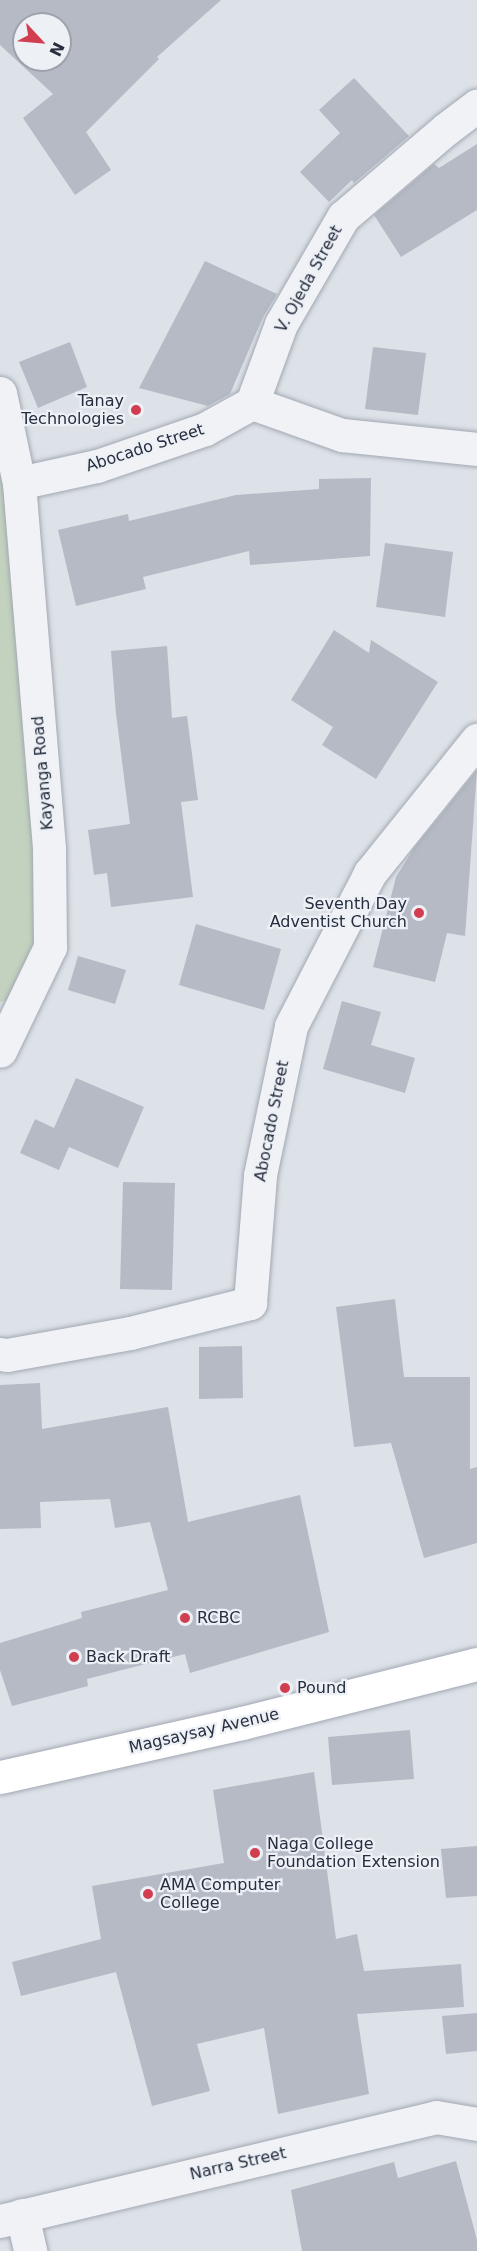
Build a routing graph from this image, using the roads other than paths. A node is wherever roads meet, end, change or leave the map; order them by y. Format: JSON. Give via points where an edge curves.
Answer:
{"nodes":[{"id":1,"x":477,"y":106,"type":"edge"},
{"id":2,"x":0,"y":393,"type":"edge"},
{"id":3,"x":252,"y":403,"type":"junction"},
{"id":4,"x":477,"y":448,"type":"edge"},
{"id":5,"x":19,"y":483,"type":"junction"},
{"id":6,"x":477,"y":740,"type":"edge"},
{"id":7,"x":14,"y":999,"type":"edge"},
{"id":8,"x":0,"y":1051,"type":"edge"},
{"id":9,"x":0,"y":1354,"type":"edge"},
{"id":10,"x":477,"y":1664,"type":"edge"},
{"id":11,"x":0,"y":1777,"type":"edge"},
{"id":12,"x":477,"y":2124,"type":"edge"},
{"id":13,"x":11,"y":2218,"type":"edge"},
{"id":14,"x":30,"y":2251,"type":"edge"}],
"edges":[{"from":1,"to":3,"type":"street","name":"V. Ojeda Street","via":[[343,217],[281,324]]},
{"from":2,"to":5,"type":"street","name":"Kayanga Road"},
{"from":3,"to":4,"type":"street","via":[[342,435]]},
{"from":3,"to":5,"type":"street","name":"Abocado Street","via":[[205,429],[97,466]]},
{"from":5,"to":7,"type":"street","name":"Kayanga Road","via":[[49,849],[50,947]]},
{"from":6,"to":9,"type":"street","name":"Abocado Street","via":[[370,873],[291,1026],[261,1175],[250,1303],[130,1333]]},
{"from":7,"to":8,"type":"street","name":"Kayanga Road"},
{"from":10,"to":11,"type":"main road","name":"Magsaysay Avenue","via":[[242,1723]]},
{"from":12,"to":13,"type":"street","name":"Narra Street","via":[[436,2117]]},
{"from":13,"to":14,"type":"street"}]}
